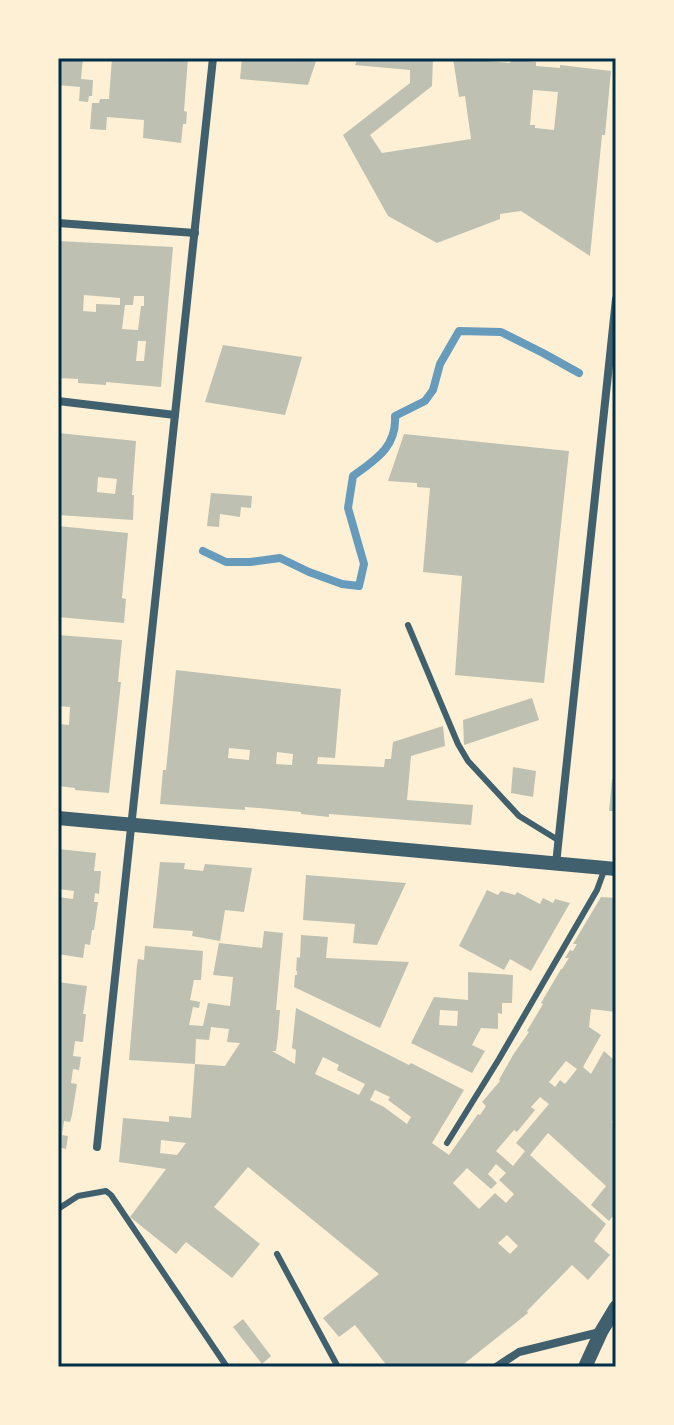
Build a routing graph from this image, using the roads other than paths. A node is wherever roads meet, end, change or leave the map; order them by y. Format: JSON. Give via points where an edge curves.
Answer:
{"nodes":[{"id":1,"x":213,"y":58,"type":"edge"},
{"id":2,"x":58,"y":223,"type":"edge"},
{"id":3,"x":195,"y":233,"type":"junction"},
{"id":4,"x":616,"y":299,"type":"edge"},
{"id":5,"x":58,"y":401,"type":"edge"},
{"id":6,"x":175,"y":415,"type":"junction"},
{"id":7,"x":408,"y":625,"type":"dead end"},
{"id":8,"x":58,"y":818,"type":"edge"},
{"id":9,"x":132,"y":826,"type":"junction"},
{"id":10,"x":558,"y":840,"type":"junction"},
{"id":11,"x":556,"y":864,"type":"junction"},
{"id":12,"x":610,"y":869,"type":"edge"},
{"id":13,"x":447,"y":1143,"type":"dead end"},
{"id":14,"x":97,"y":1147,"type":"dead end"},
{"id":15,"x":58,"y":1209,"type":"edge"},
{"id":16,"x":277,"y":1254,"type":"dead end"},
{"id":17,"x":616,"y":1307,"type":"edge"},
{"id":18,"x":601,"y":1332,"type":"junction"},
{"id":19,"x":227,"y":1367,"type":"edge"},
{"id":20,"x":338,"y":1367,"type":"edge"},
{"id":21,"x":496,"y":1367,"type":"edge"},
{"id":22,"x":585,"y":1367,"type":"edge"}],
"edges":[{"from":1,"to":3,"type":"street"},
{"from":2,"to":3,"type":"street"},
{"from":3,"to":6,"type":"street"},
{"from":4,"to":10,"type":"street"},
{"from":5,"to":6,"type":"street"},
{"from":6,"to":9,"type":"street"},
{"from":7,"to":10,"type":"lane","via":[[468,761],[519,816]]},
{"from":8,"to":9,"type":"street"},
{"from":9,"to":11,"type":"street"},
{"from":9,"to":14,"type":"street"},
{"from":10,"to":11,"type":"street"},
{"from":11,"to":12,"type":"street"},
{"from":12,"to":13,"type":"lane"},
{"from":15,"to":19,"type":"lane","via":[[78,1196],[106,1191],[111,1195]]},
{"from":16,"to":20,"type":"lane"},
{"from":17,"to":18,"type":"street"},
{"from":18,"to":21,"type":"street","via":[[519,1352]]},
{"from":18,"to":22,"type":"street"}]}
